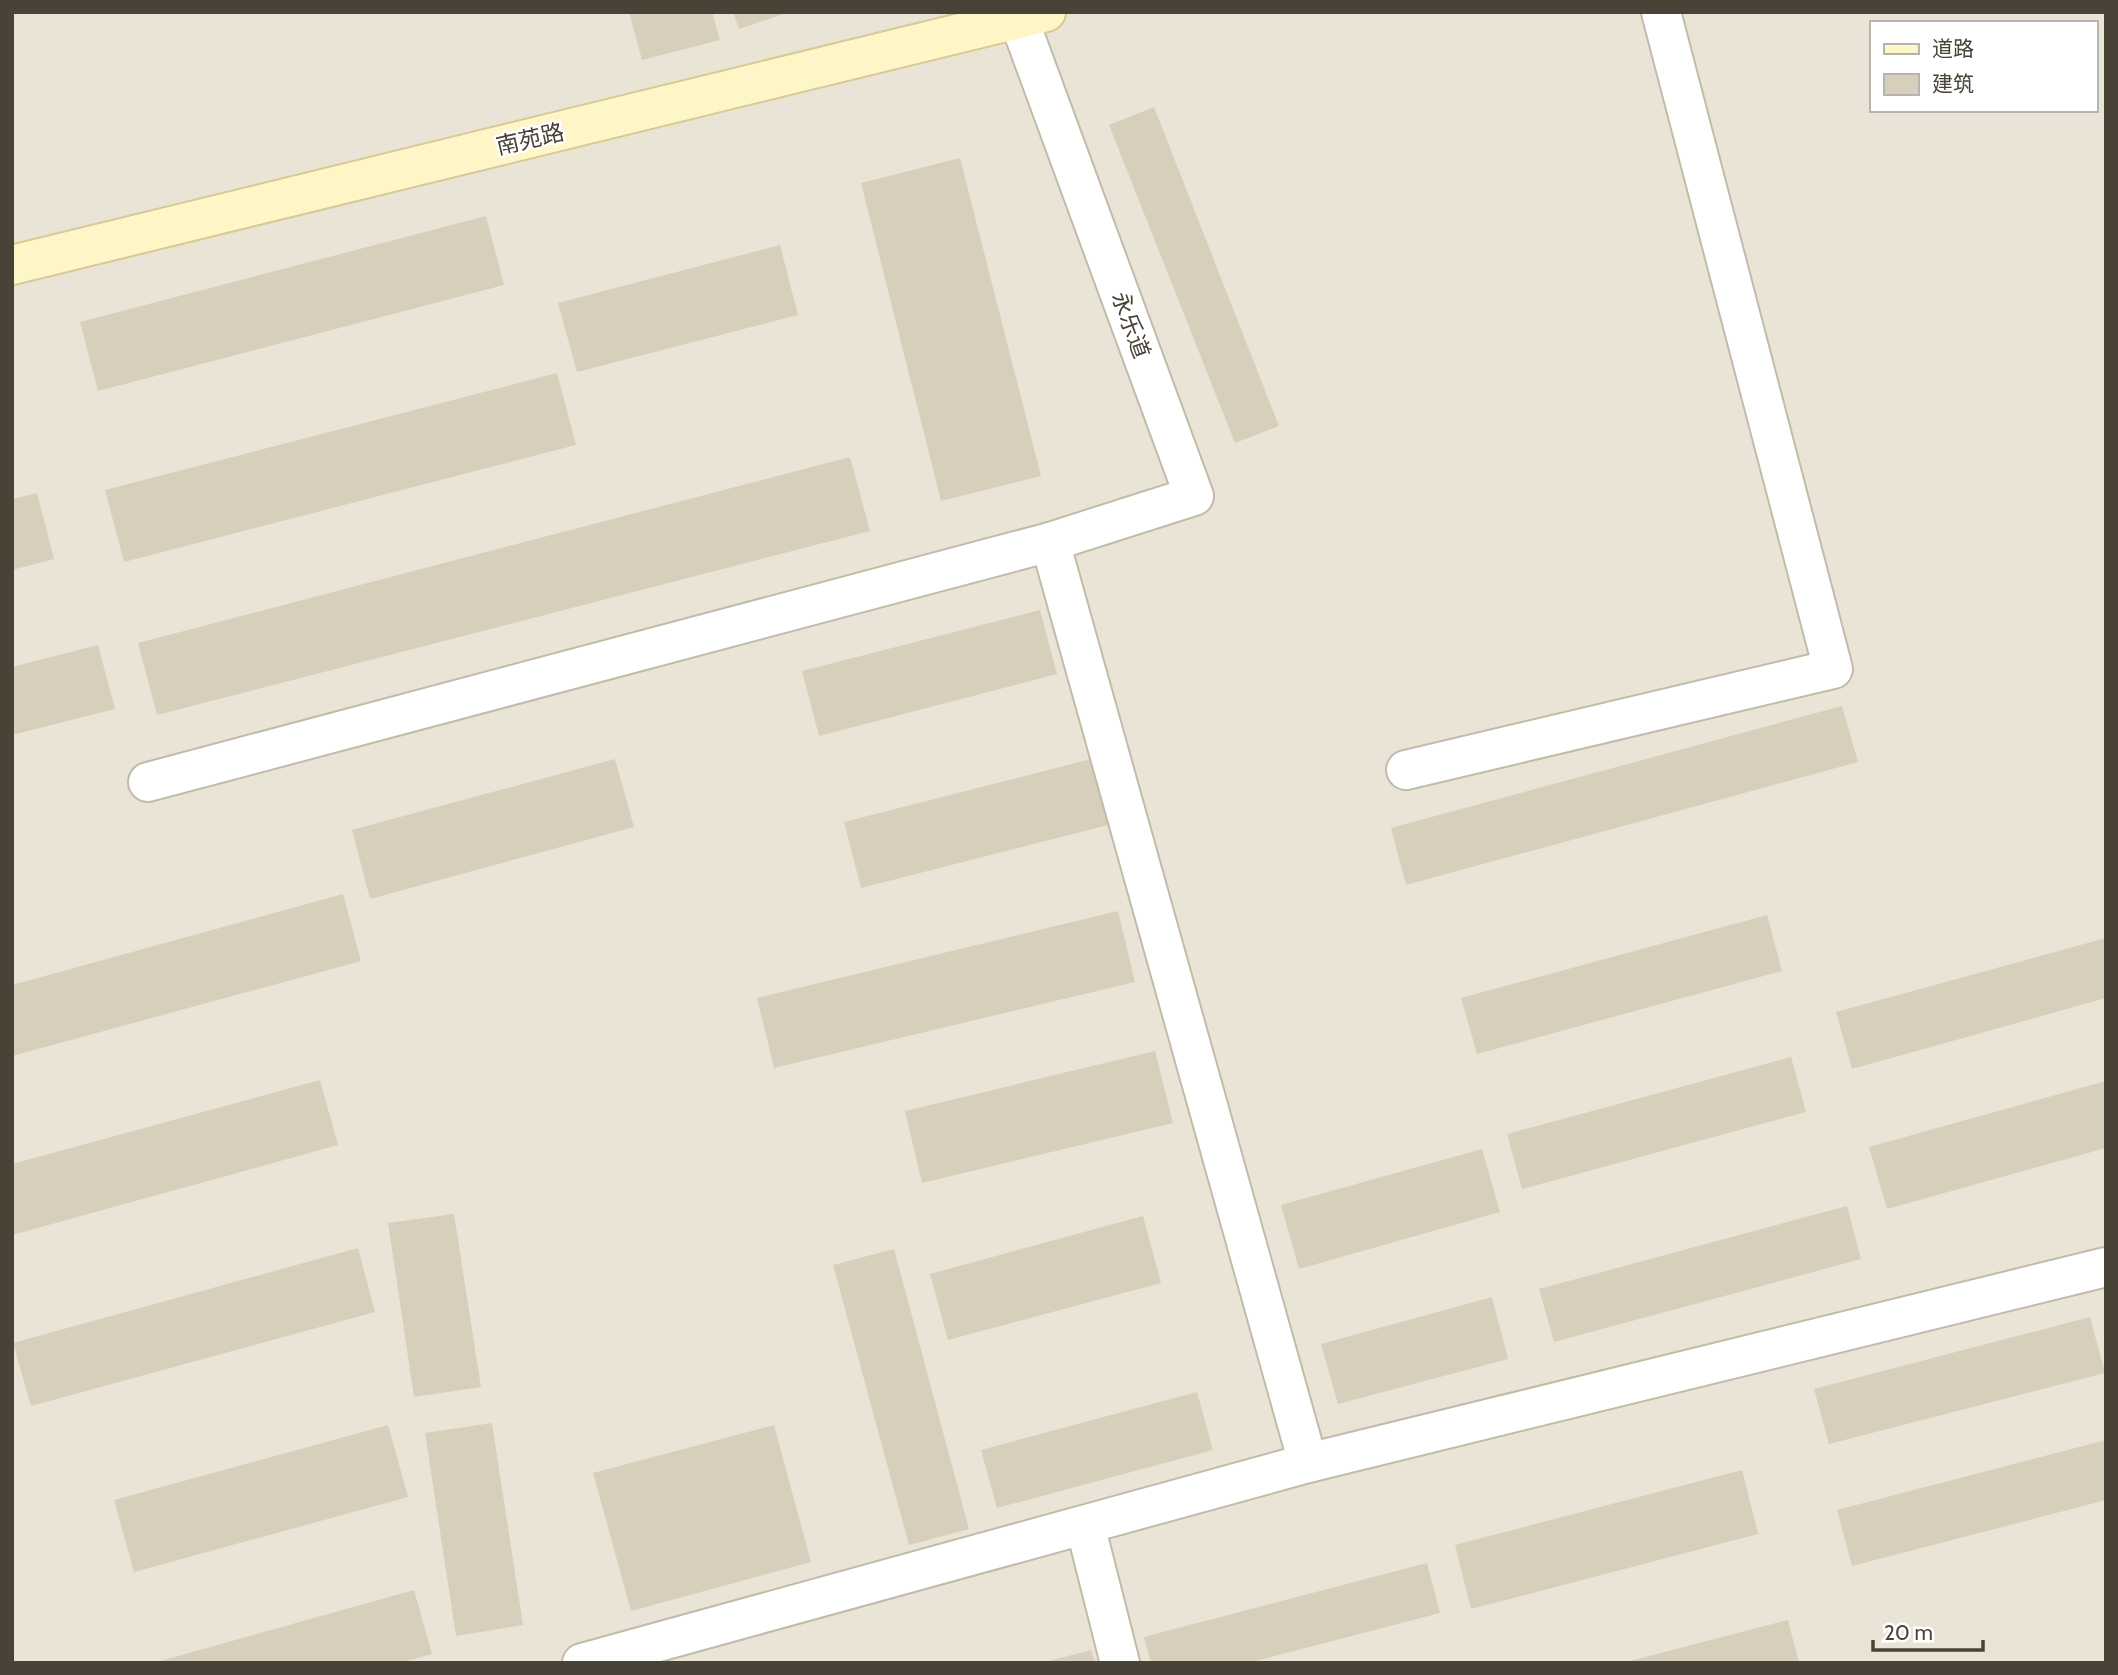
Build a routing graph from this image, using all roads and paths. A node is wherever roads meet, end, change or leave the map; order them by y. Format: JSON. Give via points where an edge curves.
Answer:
{"nodes":[{"id":1,"x":981,"y":12,"type":"edge"},
{"id":2,"x":1661,"y":12,"type":"edge"},
{"id":3,"x":1027,"y":14,"type":"edge"},
{"id":4,"x":12,"y":247,"type":"edge"},
{"id":5,"x":12,"y":265,"type":"edge"},
{"id":6,"x":1050,"y":542,"type":"junction"},
{"id":7,"x":1406,"y":770,"type":"dead end"},
{"id":8,"x":148,"y":782,"type":"dead end"},
{"id":9,"x":2106,"y":1267,"type":"edge"},
{"id":10,"x":1308,"y":1463,"type":"junction"},
{"id":11,"x":1085,"y":1525,"type":"junction"},
{"id":12,"x":634,"y":1656,"type":"edge"},
{"id":13,"x":582,"y":1663,"type":"edge"},
{"id":14,"x":1120,"y":1663,"type":"edge"}],
"edges":[{"from":1,"to":4,"type":"street","name":"南苑路"},
{"from":2,"to":7,"type":"street","via":[[1833,669]]},
{"from":3,"to":5,"type":"street","name":"南苑路"},
{"from":3,"to":6,"type":"street","name":"永乐道","via":[[1194,496]]},
{"from":6,"to":8,"type":"street"},
{"from":6,"to":10,"type":"street"},
{"from":9,"to":10,"type":"street"},
{"from":10,"to":11,"type":"street"},
{"from":11,"to":12,"type":"street"},
{"from":11,"to":14,"type":"street"},
{"from":12,"to":13,"type":"street"}]}
